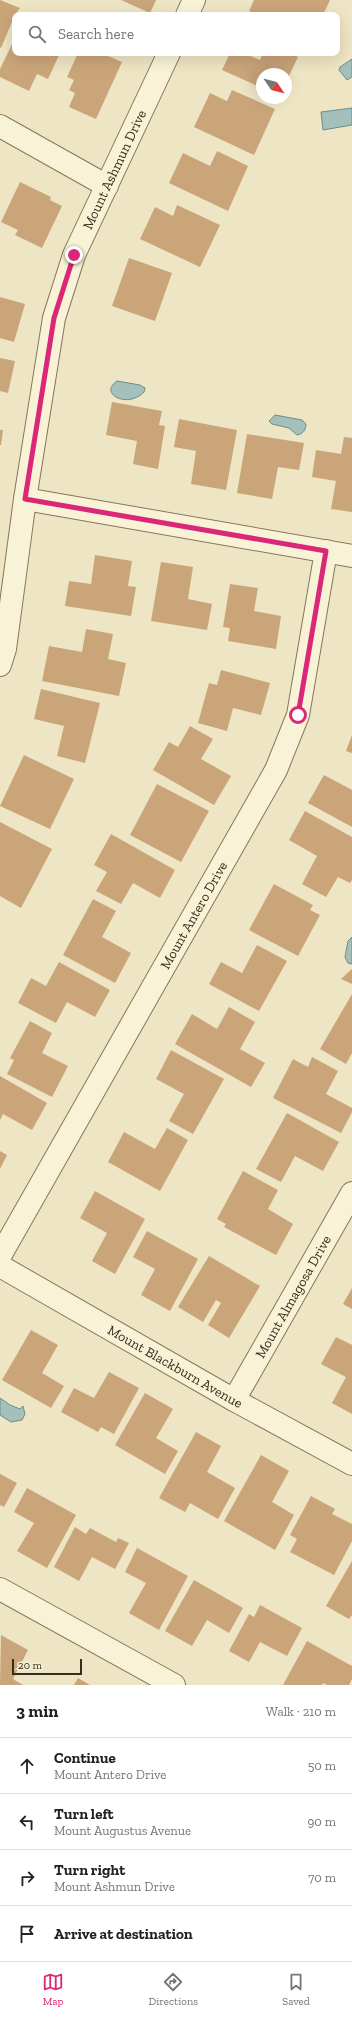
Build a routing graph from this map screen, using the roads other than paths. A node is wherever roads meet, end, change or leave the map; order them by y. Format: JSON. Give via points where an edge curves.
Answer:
{"nodes":[{"id":1,"x":194,"y":0,"type":"edge"},
{"id":2,"x":188,"y":12,"type":"edge"},
{"id":3,"x":168,"y":56,"type":"edge"},
{"id":4,"x":0,"y":126,"type":"edge"},
{"id":5,"x":107,"y":186,"type":"junction"},
{"id":6,"x":25,"y":499,"type":"junction"},
{"id":7,"x":326,"y":551,"type":"junction"},
{"id":8,"x":352,"y":556,"type":"edge"},
{"id":9,"x":0,"y":665,"type":"edge"},
{"id":10,"x":352,"y":1193,"type":"edge"},
{"id":11,"x":0,"y":1256,"type":"edge"},
{"id":12,"x":0,"y":1266,"type":"edge"},
{"id":13,"x":234,"y":1400,"type":"junction"},
{"id":14,"x":352,"y":1464,"type":"edge"},
{"id":15,"x":0,"y":1590,"type":"edge"},
{"id":16,"x":174,"y":1685,"type":"edge"}],
"edges":[{"from":1,"to":2,"type":"street"},
{"from":3,"to":5,"type":"street","name":"Mount Ashmun Drive"},
{"from":4,"to":5,"type":"street"},
{"from":5,"to":6,"type":"street","name":"Mount Ashmun Drive","via":[[74,255],[54,318]]},
{"from":6,"to":7,"type":"street"},
{"from":6,"to":9,"type":"street","name":"Mount Ashmun Drive","via":[[5,650]]},
{"from":7,"to":8,"type":"street"},
{"from":7,"to":11,"type":"street","name":"Mount Antero Drive","via":[[298,715],[276,770]]},
{"from":10,"to":13,"type":"street","name":"Mount Almagosa Drive"},
{"from":12,"to":13,"type":"street","name":"Mount Blackburn Avenue"},
{"from":13,"to":14,"type":"street","name":"Mount Blackburn Avenue"},
{"from":15,"to":16,"type":"street"}]}
